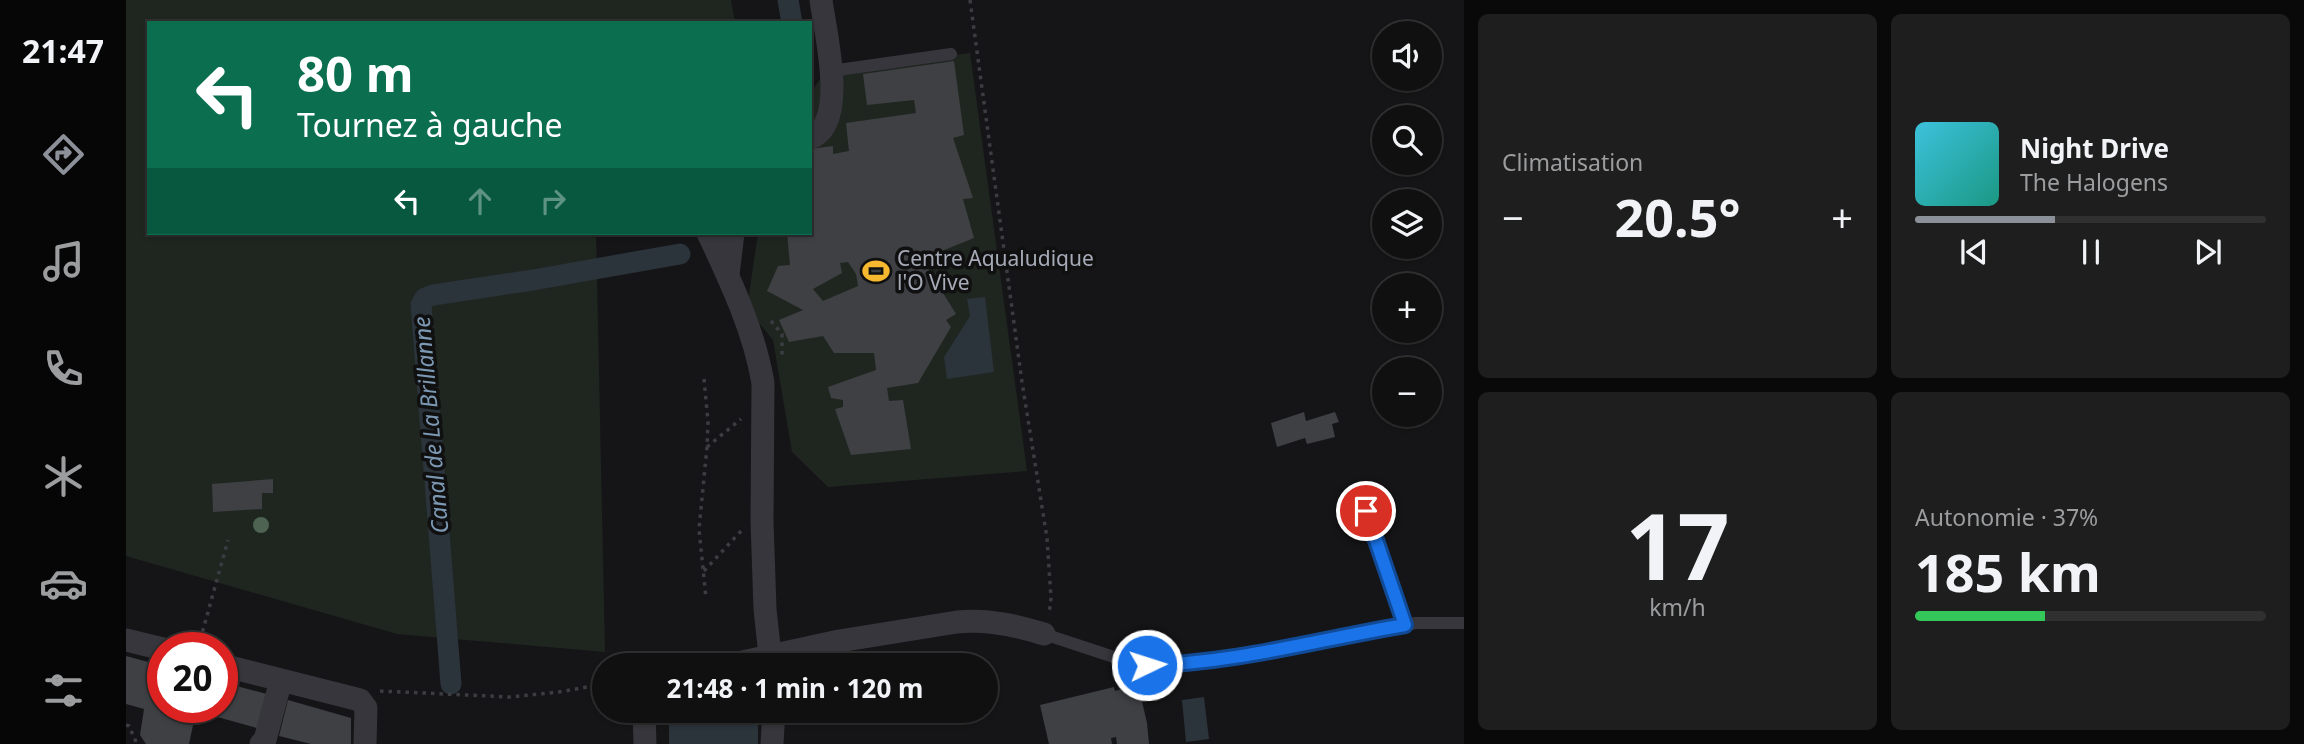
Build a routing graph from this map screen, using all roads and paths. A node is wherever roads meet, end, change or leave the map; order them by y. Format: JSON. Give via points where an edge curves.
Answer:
{"nodes":[{"id":1,"x":821,"y":0,"type":"edge"},
{"id":2,"x":971,"y":0,"type":"edge"},
{"id":3,"x":951,"y":54,"type":"dead end"},
{"id":4,"x":831,"y":71,"type":"junction"},
{"id":5,"x":812,"y":137,"type":"edge"},
{"id":6,"x":709,"y":235,"type":"edge"},
{"id":7,"x":733,"y":235,"type":"edge"},
{"id":8,"x":728,"y":275,"type":"junction"},
{"id":9,"x":704,"y":379,"type":"dead end"},
{"id":10,"x":1366,"y":511,"type":"dead end"},
{"id":11,"x":762,"y":521,"type":"junction"},
{"id":12,"x":228,"y":540,"type":"dead end"},
{"id":13,"x":703,"y":572,"type":"junction"},
{"id":14,"x":706,"y":598,"type":"dead end"},
{"id":15,"x":1464,"y":623,"type":"edge"},
{"id":16,"x":1405,"y":625,"type":"junction"},
{"id":17,"x":202,"y":632,"type":"edge"},
{"id":18,"x":1044,"y":634,"type":"junction"},
{"id":19,"x":126,"y":640,"type":"edge"},
{"id":20,"x":147,"y":645,"type":"edge"},
{"id":21,"x":770,"y":653,"type":"edge"},
{"id":22,"x":796,"y":653,"type":"edge"},
{"id":23,"x":238,"y":669,"type":"edge"},
{"id":24,"x":281,"y":680,"type":"junction"},
{"id":25,"x":592,"y":686,"type":"edge"},
{"id":26,"x":363,"y":702,"type":"junction"},
{"id":27,"x":644,"y":723,"type":"edge"},
{"id":28,"x":774,"y":723,"type":"edge"},
{"id":29,"x":126,"y":725,"type":"edge"},
{"id":30,"x":137,"y":744,"type":"edge"},
{"id":31,"x":261,"y":744,"type":"edge"},
{"id":32,"x":365,"y":744,"type":"edge"},
{"id":33,"x":645,"y":744,"type":"edge"},
{"id":34,"x":772,"y":744,"type":"edge"}],
"edges":[{"from":1,"to":4,"type":"street"},
{"from":2,"to":18,"type":"path","via":[[1047,538],[1051,597]]},
{"from":3,"to":4,"type":"lane"},
{"from":4,"to":5,"type":"street","via":[[828,123],[821,134]]},
{"from":6,"to":8,"type":"street"},
{"from":7,"to":8,"type":"street"},
{"from":8,"to":11,"type":"street","via":[[763,383]]},
{"from":9,"to":13,"type":"path","via":[[708,435],[699,529]]},
{"from":10,"to":16,"type":"lane"},
{"from":11,"to":13,"type":"path","via":[[749,522]]},
{"from":11,"to":21,"type":"street"},
{"from":12,"to":17,"type":"path"},
{"from":13,"to":14,"type":"path"},
{"from":15,"to":16,"type":"lane"},
{"from":16,"to":18,"type":"lane","via":[[1164,664],[1135,664]]},
{"from":18,"to":22,"type":"street","via":[[976,620],[839,641]]},
{"from":19,"to":20,"type":"street"},
{"from":23,"to":24,"type":"street"},
{"from":24,"to":26,"type":"street"},
{"from":24,"to":31,"type":"street"},
{"from":25,"to":26,"type":"path","via":[[510,697],[374,691]]},
{"from":26,"to":32,"type":"street"},
{"from":27,"to":33,"type":"street"},
{"from":28,"to":34,"type":"street"},
{"from":29,"to":30,"type":"path"}]}
